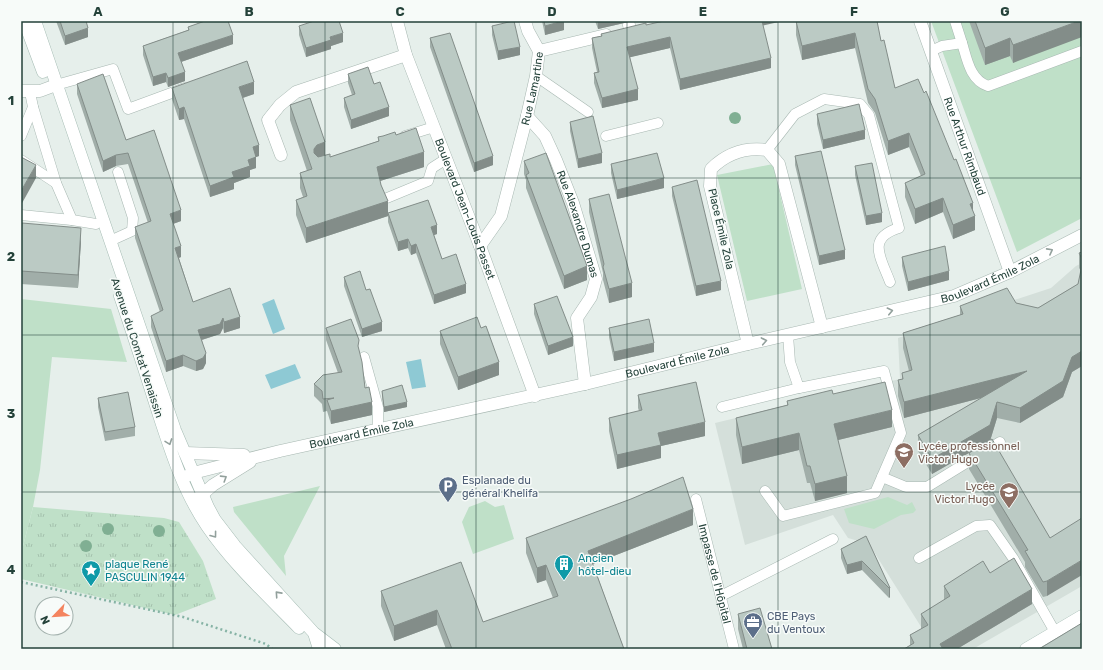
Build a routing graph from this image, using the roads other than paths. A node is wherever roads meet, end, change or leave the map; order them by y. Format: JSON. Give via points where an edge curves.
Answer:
{"nodes":[{"id":1,"x":24,"y":21,"type":"edge"},
{"id":2,"x":35,"y":21,"type":"edge"},
{"id":3,"x":397,"y":21,"type":"edge"},
{"id":4,"x":525,"y":21,"type":"edge"},
{"id":5,"x":920,"y":21,"type":"edge"},
{"id":6,"x":955,"y":21,"type":"edge"},
{"id":7,"x":644,"y":26,"type":"edge"},
{"id":8,"x":623,"y":28,"type":"edge"},
{"id":9,"x":962,"y":43,"type":"junction"},
{"id":10,"x":539,"y":51,"type":"junction"},
{"id":11,"x":930,"y":51,"type":"junction"},
{"id":12,"x":1082,"y":51,"type":"edge"},
{"id":13,"x":406,"y":55,"type":"junction"},
{"id":14,"x":536,"y":76,"type":"junction"},
{"id":15,"x":193,"y":85,"type":"edge"},
{"id":16,"x":53,"y":86,"type":"junction"},
{"id":17,"x":26,"y":92,"type":"edge"},
{"id":18,"x":33,"y":107,"type":"junction"},
{"id":19,"x":588,"y":112,"type":"dead end"},
{"id":20,"x":527,"y":116,"type":"junction"},
{"id":21,"x":658,"y":123,"type":"dead end"},
{"id":22,"x":434,"y":127,"type":"junction"},
{"id":23,"x":21,"y":136,"type":"edge"},
{"id":24,"x":606,"y":136,"type":"dead end"},
{"id":25,"x":394,"y":140,"type":"edge"},
{"id":26,"x":767,"y":150,"type":"junction"},
{"id":27,"x":281,"y":155,"type":"dead end"},
{"id":28,"x":446,"y":159,"type":"junction"},
{"id":29,"x":21,"y":160,"type":"edge"},
{"id":30,"x":118,"y":172,"type":"dead end"},
{"id":31,"x":56,"y":183,"type":"junction"},
{"id":32,"x":387,"y":198,"type":"edge"},
{"id":33,"x":21,"y":215,"type":"edge"},
{"id":34,"x":72,"y":220,"type":"junction"},
{"id":35,"x":96,"y":224,"type":"junction"},
{"id":36,"x":1082,"y":235,"type":"edge"},
{"id":37,"x":110,"y":241,"type":"junction"},
{"id":38,"x":480,"y":246,"type":"junction"},
{"id":39,"x":1010,"y":272,"type":"junction"},
{"id":40,"x":890,"y":282,"type":"dead end"},
{"id":41,"x":822,"y":327,"type":"junction"},
{"id":42,"x":788,"y":335,"type":"junction"},
{"id":43,"x":748,"y":344,"type":"junction"},
{"id":44,"x":364,"y":357,"type":"dead end"},
{"id":45,"x":585,"y":384,"type":"junction"},
{"id":46,"x":799,"y":388,"type":"junction"},
{"id":47,"x":535,"y":396,"type":"junction"},
{"id":48,"x":722,"y":407,"type":"dead end"},
{"id":49,"x":378,"y":430,"type":"junction"},
{"id":50,"x":1000,"y":442,"type":"dead end"},
{"id":51,"x":185,"y":453,"type":"junction"},
{"id":52,"x":262,"y":455,"type":"junction"},
{"id":53,"x":193,"y":473,"type":"junction"},
{"id":54,"x":882,"y":477,"type":"junction"},
{"id":55,"x":182,"y":479,"type":"junction"},
{"id":56,"x":765,"y":491,"type":"dead end"},
{"id":57,"x":198,"y":499,"type":"junction"},
{"id":58,"x":696,"y":499,"type":"dead end"},
{"id":59,"x":833,"y":539,"type":"dead end"},
{"id":60,"x":919,"y":558,"type":"dead end"},
{"id":61,"x":721,"y":596,"type":"junction"},
{"id":62,"x":1082,"y":616,"type":"edge"},
{"id":63,"x":1055,"y":632,"type":"junction"},
{"id":64,"x":314,"y":633,"type":"junction"},
{"id":65,"x":319,"y":649,"type":"edge"},
{"id":66,"x":334,"y":649,"type":"edge"},
{"id":67,"x":734,"y":649,"type":"edge"},
{"id":68,"x":1027,"y":649,"type":"edge"}],
"edges":[{"from":1,"to":16,"type":"street","name":"Avenue du Comtat Venaissin"},
{"from":2,"to":16,"type":"street","name":"Avenue du Comtat Venaissin"},
{"from":3,"to":13,"type":"street","name":"Boulevard Jean-Louis Passet"},
{"from":4,"to":10,"type":"street"},
{"from":5,"to":11,"type":"street","name":"Rue Arthur Rimbaud"},
{"from":6,"to":9,"type":"lane"},
{"from":7,"to":8,"type":"street","name":"Rue Lamartine"},
{"from":8,"to":10,"type":"street","name":"Rue Lamartine"},
{"from":9,"to":11,"type":"lane"},
{"from":9,"to":12,"type":"lane","via":[[971,72],[980,84],[988,86]]},
{"from":10,"to":14,"type":"street","name":"Rue Lamartine"},
{"from":11,"to":39,"type":"street","name":"Rue Arthur Rimbaud"},
{"from":13,"to":22,"type":"street","name":"Boulevard Jean-Louis Passet"},
{"from":13,"to":27,"type":"street","via":[[296,92],[280,105],[268,120]]},
{"from":14,"to":19,"type":"lane"},
{"from":14,"to":20,"type":"street","name":"Rue Lamartine"},
{"from":15,"to":16,"type":"lane","via":[[128,109],[113,69]]},
{"from":16,"to":17,"type":"street"},
{"from":16,"to":35,"type":"street","name":"Avenue du Comtat Venaissin"},
{"from":16,"to":37,"type":"street","name":"Avenue du Comtat Venaissin"},
{"from":17,"to":18,"type":"lane"},
{"from":18,"to":23,"type":"lane"},
{"from":18,"to":31,"type":"lane"},
{"from":20,"to":38,"type":"street","name":"Rue Lamartine","via":[[501,216]]},
{"from":20,"to":45,"type":"street","name":"Rue Alexandre Dumas","via":[[545,136],[556,160],[573,203],[596,279],[592,297],[577,318]]},
{"from":21,"to":24,"type":"lane"},
{"from":22,"to":25,"type":"lane"},
{"from":22,"to":28,"type":"street","name":"Boulevard Jean-Louis Passet"},
{"from":26,"to":40,"type":"lane","via":[[795,114],[824,99],[860,104],[869,115],[899,228],[888,231],[880,238],[878,250]]},
{"from":26,"to":41,"type":"street","via":[[779,164]]},
{"from":26,"to":43,"type":"street","name":"Place Émile Zola","via":[[754,148],[736,152],[722,158],[711,169],[710,186]]},
{"from":28,"to":32,"type":"lane","via":[[432,168],[428,182]]},
{"from":28,"to":38,"type":"street","name":"Boulevard Jean-Louis Passet"},
{"from":29,"to":31,"type":"lane"},
{"from":30,"to":37,"type":"lane","via":[[133,218],[132,231]]},
{"from":31,"to":34,"type":"lane"},
{"from":33,"to":34,"type":"lane"},
{"from":34,"to":35,"type":"lane"},
{"from":35,"to":55,"type":"street","name":"Avenue du Comtat Venaissin","one_way":true},
{"from":39,"to":36,"type":"street","name":"Boulevard Émile Zola","one_way":true},
{"from":37,"to":51,"type":"street","name":"Avenue du Comtat Venaissin"},
{"from":38,"to":47,"type":"street","name":"Boulevard Jean-Louis Passet"},
{"from":41,"to":39,"type":"street","name":"Boulevard Émile Zola","one_way":true,"via":[[954,296]]},
{"from":41,"to":42,"type":"street","name":"Boulevard Émile Zola"},
{"from":43,"to":42,"type":"street","name":"Boulevard Émile Zola","one_way":true},
{"from":42,"to":46,"type":"lane","via":[[790,362]]},
{"from":43,"to":45,"type":"street","name":"Boulevard Émile Zola"},
{"from":44,"to":49,"type":"lane","via":[[378,407]]},
{"from":45,"to":47,"type":"street","name":"Boulevard Émile Zola"},
{"from":46,"to":48,"type":"lane"},
{"from":46,"to":54,"type":"lane","via":[[884,371],[901,433]]},
{"from":47,"to":49,"type":"street","name":"Boulevard Émile Zola"},
{"from":49,"to":52,"type":"street","name":"Boulevard Émile Zola"},
{"from":50,"to":54,"type":"lane","via":[[927,487],[906,487]]},
{"from":51,"to":52,"type":"street","name":"Boulevard Émile Zola"},
{"from":51,"to":53,"type":"street","name":"Avenue du Comtat Venaissin"},
{"from":52,"to":53,"type":"street","name":"Boulevard Émile Zola"},
{"from":57,"to":52,"type":"street","name":"Boulevard Émile Zola","one_way":true,"via":[[220,480]]},
{"from":53,"to":55,"type":"street","name":"Boulevard Émile Zola"},
{"from":53,"to":57,"type":"street","name":"Avenue du Comtat Venaissin"},
{"from":54,"to":56,"type":"lane","via":[[875,492],[783,516]]},
{"from":55,"to":57,"type":"street","name":"Avenue du Comtat Venaissin"},
{"from":57,"to":64,"type":"street","name":"Avenue du Comtat Venaissin","via":[[235,546]]},
{"from":58,"to":61,"type":"lane","name":"Impasse de l'Hôpital"},
{"from":59,"to":61,"type":"lane"},
{"from":60,"to":63,"type":"lane","via":[[976,526],[990,525],[1013,558]]},
{"from":61,"to":67,"type":"lane","name":"Impasse de l'Hôpital"},
{"from":62,"to":63,"type":"street"},
{"from":63,"to":68,"type":"street"},
{"from":64,"to":65,"type":"street","name":"Avenue du Comtat Venaissin"},
{"from":64,"to":66,"type":"street","name":"Avenue du Comtat Venaissin"}]}
